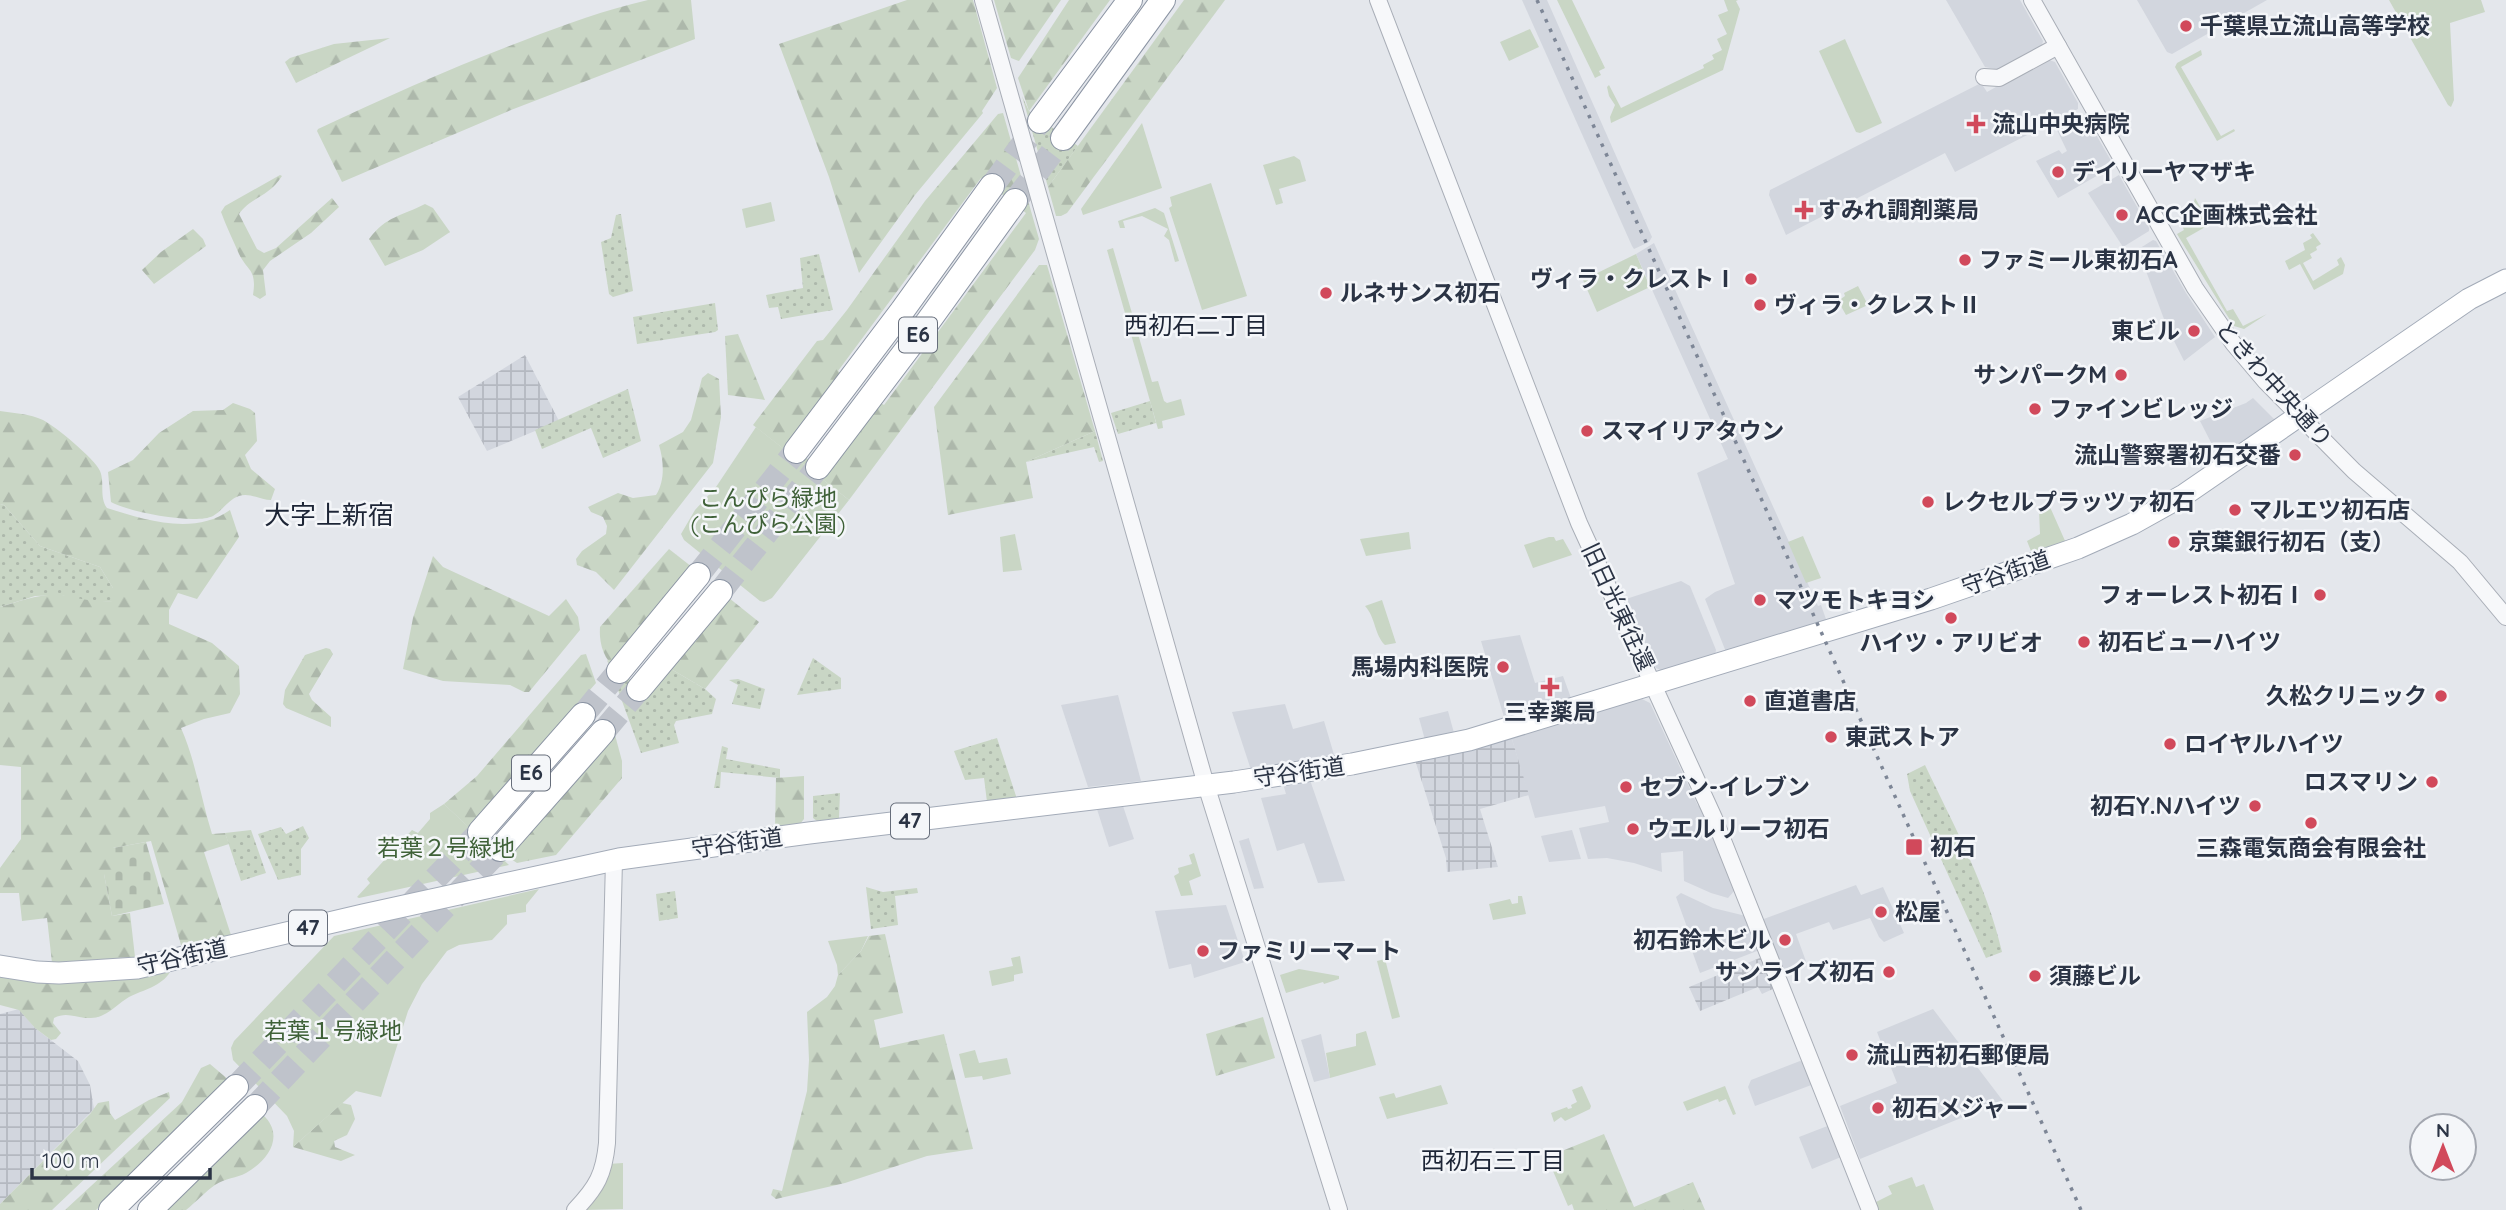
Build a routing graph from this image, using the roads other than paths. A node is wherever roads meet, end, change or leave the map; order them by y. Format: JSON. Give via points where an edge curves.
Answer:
{"nodes":[{"id":1,"x":983,"y":0,"type":"edge"},
{"id":2,"x":1130,"y":0,"type":"edge"},
{"id":3,"x":1163,"y":0,"type":"edge"},
{"id":4,"x":1378,"y":0,"type":"edge"},
{"id":5,"x":2032,"y":0,"type":"edge"},
{"id":6,"x":2058,"y":46,"type":"junction"},
{"id":7,"x":1984,"y":77,"type":"dead end"},
{"id":8,"x":1040,"y":121,"type":"tunnel mouth"},
{"id":9,"x":1063,"y":138,"type":"tunnel mouth"},
{"id":10,"x":992,"y":186,"type":"tunnel mouth"},
{"id":11,"x":1015,"y":201,"type":"tunnel mouth"},
{"id":12,"x":2506,"y":280,"type":"edge"},
{"id":13,"x":2300,"y":416,"type":"junction"},
{"id":14,"x":796,"y":451,"type":"tunnel mouth"},
{"id":15,"x":818,"y":467,"type":"tunnel mouth"},
{"id":16,"x":698,"y":575,"type":"tunnel mouth"},
{"id":17,"x":720,"y":592,"type":"tunnel mouth"},
{"id":18,"x":2506,"y":617,"type":"edge"},
{"id":19,"x":619,"y":671,"type":"tunnel mouth"},
{"id":20,"x":1653,"y":684,"type":"junction"},
{"id":21,"x":639,"y":689,"type":"tunnel mouth"},
{"id":22,"x":583,"y":715,"type":"tunnel mouth"},
{"id":23,"x":603,"y":732,"type":"tunnel mouth"},
{"id":24,"x":1206,"y":785,"type":"junction"},
{"id":25,"x":480,"y":832,"type":"tunnel mouth"},
{"id":26,"x":500,"y":849,"type":"tunnel mouth"},
{"id":27,"x":614,"y":860,"type":"junction"},
{"id":28,"x":0,"y":966,"type":"edge"},
{"id":29,"x":236,"y":1087,"type":"tunnel mouth"},
{"id":30,"x":255,"y":1107,"type":"tunnel mouth"},
{"id":31,"x":111,"y":1210,"type":"edge"},
{"id":32,"x":150,"y":1210,"type":"edge"},
{"id":33,"x":575,"y":1210,"type":"edge"},
{"id":34,"x":1339,"y":1210,"type":"edge"},
{"id":35,"x":1870,"y":1210,"type":"edge"}],
"edges":[{"from":1,"to":24,"type":"street"},
{"from":2,"to":8,"type":"highway"},
{"from":3,"to":9,"type":"highway"},
{"from":4,"to":20,"type":"street","name":"旧日光東往還","via":[[1579,523]]},
{"from":5,"to":6,"type":"street","name":"ときわ中央通り"},
{"from":6,"to":7,"type":"street","via":[[2004,76]]},
{"from":6,"to":13,"type":"street","name":"ときわ中央通り","via":[[2204,302],[2240,352]]},
{"from":10,"to":14,"type":"highway","number":"E6"},
{"from":11,"to":15,"type":"highway","number":"E6"},
{"from":12,"to":13,"type":"main road","name":"守谷街道","number":"47","via":[[2469,299]]},
{"from":13,"to":18,"type":"street","name":"ときわ中央通り","via":[[2354,471],[2460,562]]},
{"from":13,"to":20,"type":"main road","name":"守谷街道","number":"47","via":[[2184,495],[2078,548],[1931,599]]},
{"from":16,"to":19,"type":"highway"},
{"from":17,"to":21,"type":"highway"},
{"from":20,"to":24,"type":"main road","name":"守谷街道","number":"47","via":[[1469,740],[1352,764]]},
{"from":20,"to":35,"type":"street","name":"旧日光東往還","via":[[1714,818]]},
{"from":22,"to":25,"type":"highway","number":"E6"},
{"from":23,"to":26,"type":"highway","number":"E6"},
{"from":24,"to":27,"type":"main road","name":"守谷街道","number":"47"},
{"from":24,"to":34,"type":"street"},
{"from":27,"to":28,"type":"main road","name":"守谷街道","number":"47","via":[[137,968],[59,973]]},
{"from":27,"to":33,"type":"street","via":[[605,1166],[595,1188]]},
{"from":29,"to":31,"type":"highway"},
{"from":30,"to":32,"type":"highway"}]}
